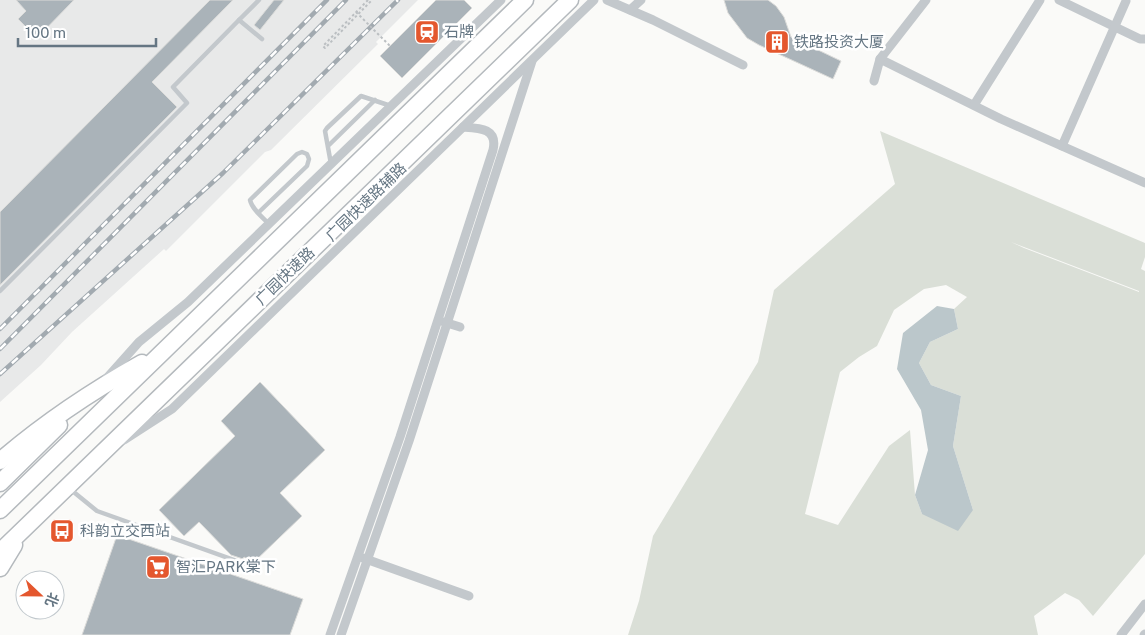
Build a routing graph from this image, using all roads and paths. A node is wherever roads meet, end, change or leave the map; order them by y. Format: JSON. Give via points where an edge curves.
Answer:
{"nodes":[{"id":1,"x":259,"y":0,"type":"edge"},
{"id":2,"x":368,"y":0,"type":"edge"},
{"id":3,"x":372,"y":0,"type":"edge"},
{"id":4,"x":500,"y":0,"type":"edge"},
{"id":5,"x":525,"y":0,"type":"edge"},
{"id":6,"x":570,"y":0,"type":"edge"},
{"id":7,"x":594,"y":0,"type":"edge"},
{"id":8,"x":607,"y":0,"type":"edge"},
{"id":9,"x":641,"y":0,"type":"edge"},
{"id":10,"x":926,"y":0,"type":"edge"},
{"id":11,"x":1040,"y":0,"type":"edge"},
{"id":12,"x":1060,"y":0,"type":"edge"},
{"id":13,"x":1126,"y":1,"type":"dead end"},
{"id":14,"x":630,"y":10,"type":"junction"},
{"id":15,"x":356,"y":12,"type":"junction"},
{"id":16,"x":239,"y":20,"type":"junction"},
{"id":17,"x":1115,"y":27,"type":"junction"},
{"id":18,"x":262,"y":39,"type":"dead end"},
{"id":19,"x":1145,"y":39,"type":"edge"},
{"id":20,"x":390,"y":46,"type":"dead end"},
{"id":21,"x":533,"y":59,"type":"junction"},
{"id":22,"x":880,"y":59,"type":"junction"},
{"id":23,"x":744,"y":65,"type":"dead end"},
{"id":24,"x":874,"y":82,"type":"dead end"},
{"id":25,"x":375,"y":100,"type":"junction"},
{"id":26,"x":974,"y":105,"type":"junction"},
{"id":27,"x":391,"y":106,"type":"junction"},
{"id":28,"x":463,"y":128,"type":"junction"},
{"id":29,"x":329,"y":145,"type":"junction"},
{"id":30,"x":1062,"y":146,"type":"junction"},
{"id":31,"x":331,"y":164,"type":"junction"},
{"id":32,"x":1145,"y":183,"type":"edge"},
{"id":33,"x":258,"y":213,"type":"junction"},
{"id":34,"x":269,"y":224,"type":"junction"},
{"id":35,"x":0,"y":292,"type":"edge"},
{"id":36,"x":438,"y":320,"type":"junction"},
{"id":37,"x":447,"y":323,"type":"junction"},
{"id":38,"x":460,"y":327,"type":"dead end"},
{"id":39,"x":162,"y":352,"type":"junction"},
{"id":40,"x":97,"y":388,"type":"junction"},
{"id":41,"x":102,"y":453,"type":"junction"},
{"id":42,"x":0,"y":461,"type":"edge"},
{"id":43,"x":0,"y":483,"type":"edge"},
{"id":44,"x":68,"y":486,"type":"junction"},
{"id":45,"x":0,"y":510,"type":"edge"},
{"id":46,"x":28,"y":524,"type":"junction"},
{"id":47,"x":0,"y":552,"type":"edge"},
{"id":48,"x":358,"y":556,"type":"junction"},
{"id":49,"x":0,"y":559,"type":"edge"},
{"id":50,"x":368,"y":560,"type":"junction"},
{"id":51,"x":0,"y":568,"type":"edge"},
{"id":52,"x":256,"y":568,"type":"dead end"},
{"id":53,"x":469,"y":596,"type":"dead end"},
{"id":54,"x":1145,"y":604,"type":"edge"},
{"id":55,"x":330,"y":635,"type":"edge"},
{"id":56,"x":341,"y":635,"type":"edge"},
{"id":57,"x":1121,"y":635,"type":"edge"}],
"edges":[{"from":1,"to":16,"type":"lane"},
{"from":2,"to":15,"type":"path"},
{"from":3,"to":15,"type":"path","via":[[325,48],[323,46]]},
{"from":4,"to":27,"type":"street"},
{"from":5,"to":39,"type":"highway"},
{"from":6,"to":41,"type":"highway","name":"广园快速路"},
{"from":7,"to":21,"type":"street","name":"广园快速路辅路"},
{"from":8,"to":14,"type":"street"},
{"from":9,"to":14,"type":"street"},
{"from":10,"to":22,"type":"street"},
{"from":11,"to":26,"type":"street"},
{"from":12,"to":17,"type":"street"},
{"from":13,"to":17,"type":"street"},
{"from":14,"to":23,"type":"street"},
{"from":15,"to":20,"type":"path","bridge":true},
{"from":16,"to":18,"type":"lane"},
{"from":16,"to":35,"type":"lane","via":[[172,88],[188,103]]},
{"from":17,"to":19,"type":"street"},
{"from":17,"to":30,"type":"street"},
{"from":21,"to":28,"type":"street","name":"广园快速路辅路"},
{"from":21,"to":37,"type":"street"},
{"from":22,"to":24,"type":"street"},
{"from":22,"to":26,"type":"street"},
{"from":25,"to":27,"type":"lane"},
{"from":25,"to":29,"type":"lane"},
{"from":25,"to":29,"type":"lane","via":[[359,97],[326,128]]},
{"from":26,"to":30,"type":"street"},
{"from":27,"to":31,"type":"street"},
{"from":28,"to":36,"type":"street","via":[[480,128],[489,132],[494,146]]},
{"from":28,"to":41,"type":"street","name":"广园快速路辅路","via":[[172,409]]},
{"from":29,"to":31,"type":"lane"},
{"from":30,"to":32,"type":"street"},
{"from":31,"to":34,"type":"street"},
{"from":33,"to":33,"type":"lane","via":[[307,166],[310,161],[307,154],[297,154],[252,198],[250,203]]},
{"from":33,"to":34,"type":"lane"},
{"from":34,"to":40,"type":"street","via":[[178,311],[139,342]]},
{"from":36,"to":37,"type":"street"},
{"from":36,"to":48,"type":"street"},
{"from":37,"to":38,"type":"street"},
{"from":37,"to":50,"type":"street"},
{"from":39,"to":40,"type":"highway"},
{"from":39,"to":45,"type":"highway"},
{"from":40,"to":42,"type":"highway"},
{"from":40,"to":43,"type":"highway"},
{"from":41,"to":44,"type":"highway","name":"广园快速路"},
{"from":44,"to":46,"type":"highway","name":"广园快速路"},
{"from":44,"to":52,"type":"lane","via":[[99,512]]},
{"from":46,"to":47,"type":"highway","name":"广园快速路"},
{"from":46,"to":49,"type":"highway"},
{"from":46,"to":51,"type":"highway"},
{"from":48,"to":50,"type":"street"},
{"from":48,"to":55,"type":"street"},
{"from":50,"to":53,"type":"street"},
{"from":50,"to":56,"type":"street"},
{"from":54,"to":57,"type":"street"}]}
